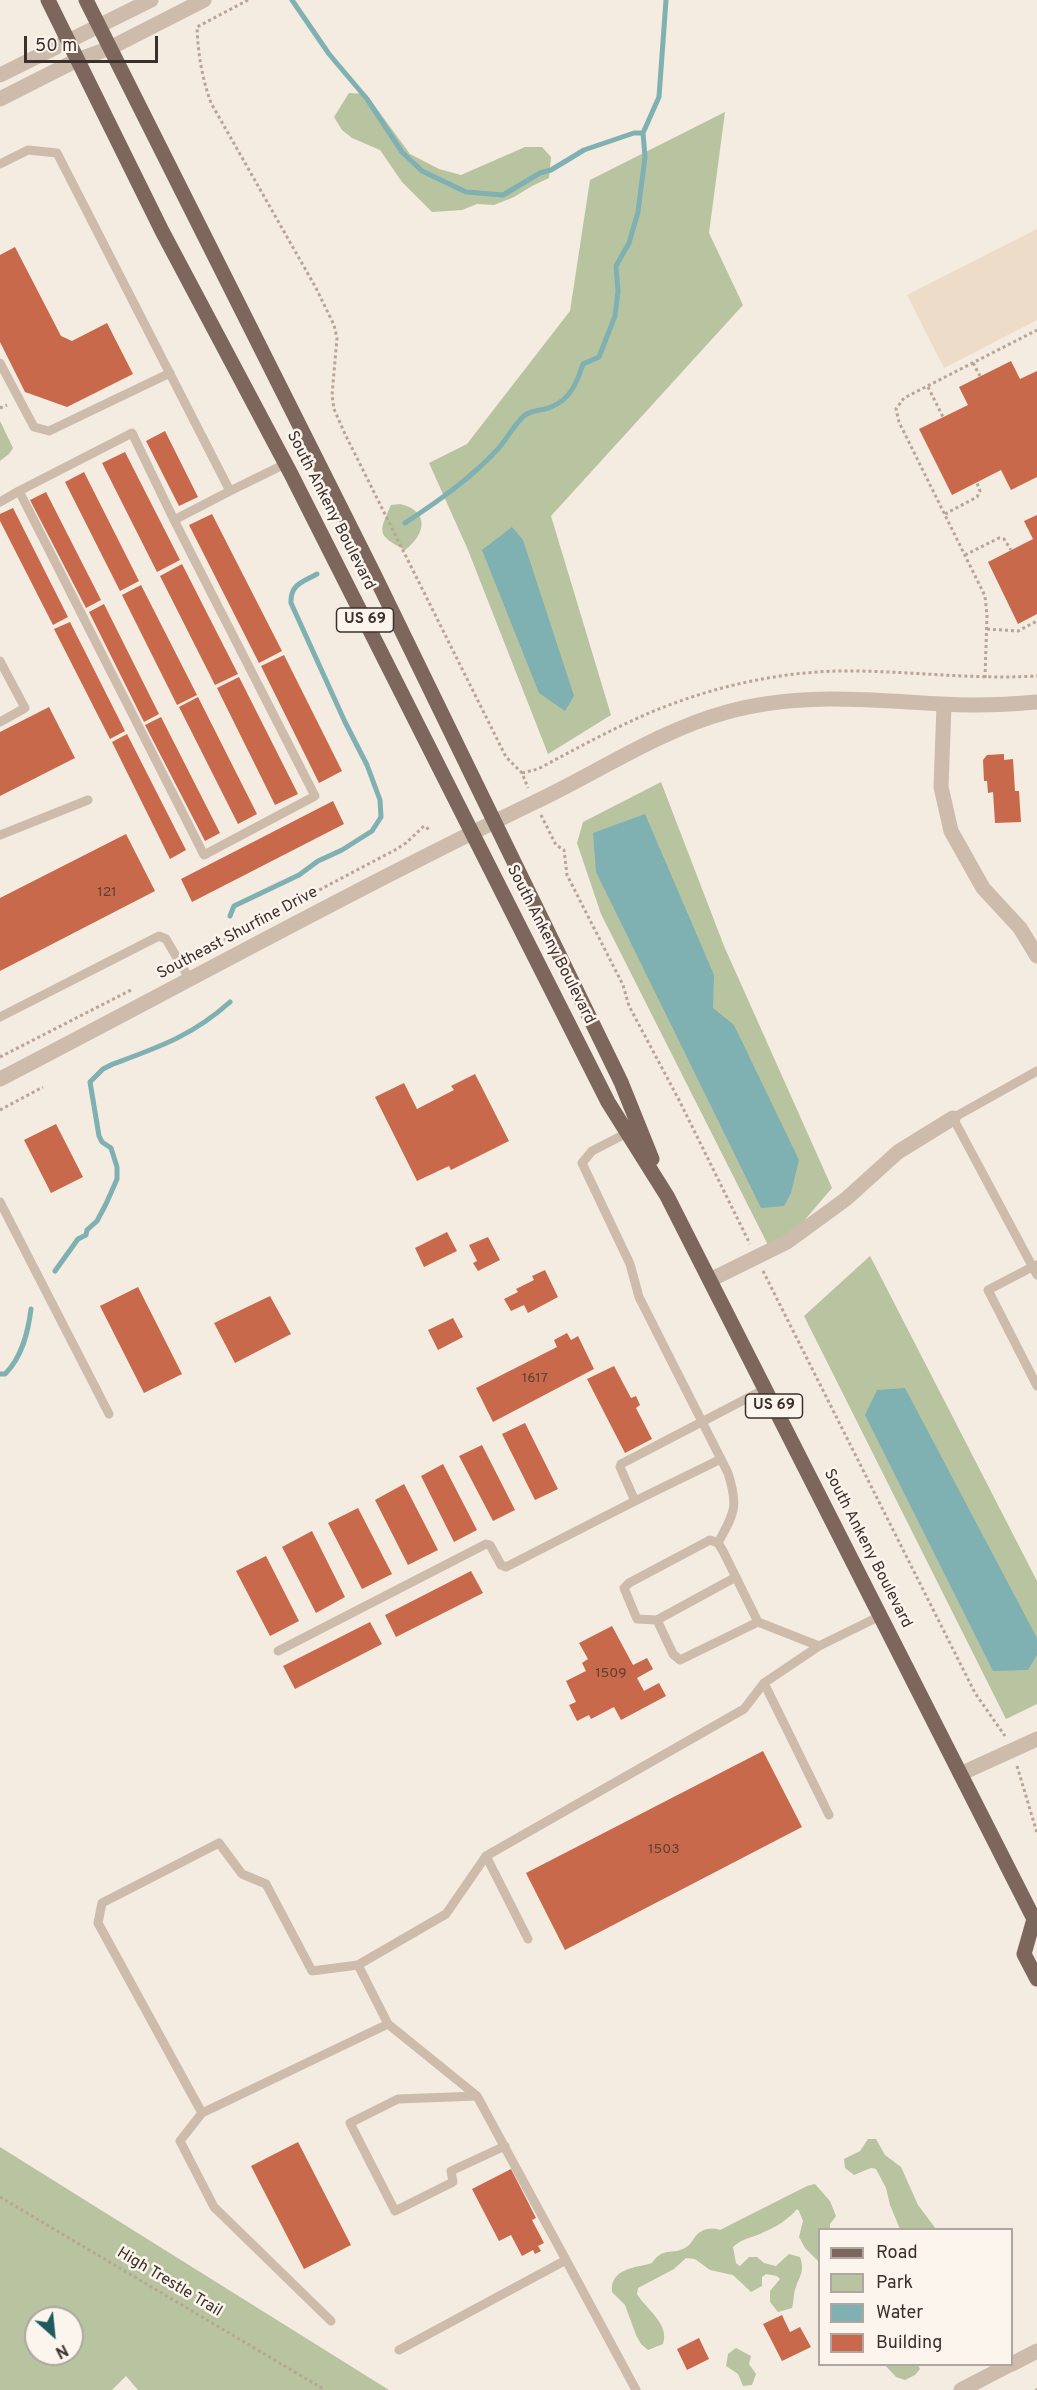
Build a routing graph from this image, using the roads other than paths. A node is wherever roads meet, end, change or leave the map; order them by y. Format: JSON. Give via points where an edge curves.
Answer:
{"nodes":[{"id":1,"x":48,"y":0,"type":"edge"},
{"id":2,"x":86,"y":0,"type":"edge"},
{"id":3,"x":152,"y":0,"type":"edge"},
{"id":4,"x":204,"y":0,"type":"edge"},
{"id":5,"x":99,"y":26,"type":"junction"},
{"id":6,"x":68,"y":41,"type":"junction"},
{"id":7,"x":111,"y":48,"type":"junction"},
{"id":8,"x":77,"y":60,"type":"junction"},
{"id":9,"x":0,"y":75,"type":"edge"},
{"id":10,"x":0,"y":99,"type":"edge"},
{"id":11,"x":0,"y":164,"type":"edge"},
{"id":12,"x":0,"y":363,"type":"edge"},
{"id":13,"x":170,"y":373,"type":"junction"},
{"id":14,"x":285,"y":464,"type":"junction"},
{"id":15,"x":19,"y":491,"type":"junction"},
{"id":16,"x":230,"y":491,"type":"junction"},
{"id":17,"x":0,"y":502,"type":"edge"},
{"id":18,"x":174,"y":520,"type":"junction"},
{"id":19,"x":0,"y":661,"type":"edge"},
{"id":20,"x":1037,"y":702,"type":"edge"},
{"id":21,"x":944,"y":705,"type":"junction"},
{"id":22,"x":0,"y":722,"type":"edge"},
{"id":23,"x":88,"y":800,"type":"dead end"},
{"id":24,"x":494,"y":821,"type":"junction"},
{"id":25,"x":473,"y":832,"type":"junction"},
{"id":26,"x":0,"y":835,"type":"edge"},
{"id":27,"x":1037,"y":956,"type":"edge"},
{"id":28,"x":190,"y":980,"type":"junction"},
{"id":29,"x":0,"y":1017,"type":"edge"},
{"id":30,"x":1037,"y":1071,"type":"edge"},
{"id":31,"x":0,"y":1079,"type":"edge"},
{"id":32,"x":953,"y":1118,"type":"junction"},
{"id":33,"x":627,"y":1133,"type":"junction"},
{"id":34,"x":667,"y":1196,"type":"junction"},
{"id":35,"x":0,"y":1202,"type":"edge"},
{"id":36,"x":1036,"y":1269,"type":"edge"},
{"id":37,"x":710,"y":1280,"type":"junction"},
{"id":38,"x":1037,"y":1386,"type":"edge"},
{"id":39,"x":765,"y":1389,"type":"junction"},
{"id":40,"x":109,"y":1414,"type":"dead end"},
{"id":41,"x":704,"y":1421,"type":"junction"},
{"id":42,"x":722,"y":1459,"type":"junction"},
{"id":43,"x":635,"y":1501,"type":"junction"},
{"id":44,"x":718,"y":1543,"type":"junction"},
{"id":45,"x":736,"y":1577,"type":"junction"},
{"id":46,"x":880,"y":1616,"type":"junction"},
{"id":47,"x":657,"y":1620,"type":"junction"},
{"id":48,"x":758,"y":1622,"type":"junction"},
{"id":49,"x":819,"y":1646,"type":"junction"},
{"id":50,"x":278,"y":1651,"type":"dead end"},
{"id":51,"x":764,"y":1683,"type":"junction"},
{"id":52,"x":1037,"y":1739,"type":"edge"},
{"id":53,"x":960,"y":1774,"type":"junction"},
{"id":54,"x":829,"y":1815,"type":"dead end"},
{"id":55,"x":486,"y":1856,"type":"junction"},
{"id":56,"x":1035,"y":1920,"type":"edge"},
{"id":57,"x":528,"y":1939,"type":"dead end"},
{"id":58,"x":358,"y":1965,"type":"junction"},
{"id":59,"x":1037,"y":1979,"type":"edge"},
{"id":60,"x":388,"y":2024,"type":"junction"},
{"id":61,"x":477,"y":2096,"type":"junction"},
{"id":62,"x":202,"y":2113,"type":"junction"},
{"id":63,"x":505,"y":2146,"type":"junction"},
{"id":64,"x":566,"y":2260,"type":"junction"},
{"id":65,"x":331,"y":2321,"type":"dead end"},
{"id":66,"x":399,"y":2350,"type":"dead end"},
{"id":67,"x":1037,"y":2351,"type":"edge"},
{"id":68,"x":1013,"y":2363,"type":"edge"},
{"id":69,"x":1007,"y":2366,"type":"edge"},
{"id":70,"x":636,"y":2390,"type":"edge"},
{"id":71,"x":961,"y":2390,"type":"edge"}],
"edges":[{"from":1,"to":6,"type":"main road","name":"South Ankeny Boulevard","number":"US 69"},
{"from":2,"to":5,"type":"main road","name":"South Ankeny Boulevard","number":"US 69"},
{"from":3,"to":5,"type":"street"},
{"from":4,"to":7,"type":"street"},
{"from":5,"to":6,"type":"street"},
{"from":5,"to":7,"type":"main road","name":"South Ankeny Boulevard","number":"US 69"},
{"from":6,"to":8,"type":"main road","name":"South Ankeny Boulevard","number":"US 69"},
{"from":6,"to":9,"type":"street"},
{"from":7,"to":8,"type":"street"},
{"from":7,"to":24,"type":"main road","name":"South Ankeny Boulevard","number":"US 69"},
{"from":8,"to":10,"type":"street"},
{"from":8,"to":14,"type":"main road","name":"South Ankeny Boulevard","number":"US 69"},
{"from":11,"to":13,"type":"lane","via":[[28,150],[57,153]]},
{"from":12,"to":13,"type":"lane","via":[[34,427],[49,431]]},
{"from":13,"to":16,"type":"lane"},
{"from":14,"to":16,"type":"lane"},
{"from":14,"to":25,"type":"main road","name":"South Ankeny Boulevard","number":"US 69"},
{"from":15,"to":17,"type":"lane"},
{"from":15,"to":18,"type":"lane","via":[[132,433]]},
{"from":15,"to":18,"type":"lane","via":[[204,855],[315,796]]},
{"from":16,"to":18,"type":"lane"},
{"from":19,"to":22,"type":"lane","via":[[25,708]]},
{"from":20,"to":21,"type":"street","name":"Southeast Shurfine Drive"},
{"from":21,"to":24,"type":"street","name":"Southeast Shurfine Drive","via":[[827,698],[772,702],[727,712],[681,728]]},
{"from":21,"to":27,"type":"street","via":[[941,787],[951,831],[983,888],[1020,928]]},
{"from":23,"to":26,"type":"lane"},
{"from":24,"to":25,"type":"street","name":"Southeast Shurfine Drive"},
{"from":24,"to":34,"type":"main road","name":"South Ankeny Boulevard","number":"US 69","via":[[621,1082]]},
{"from":25,"to":28,"type":"street","name":"Southeast Shurfine Drive"},
{"from":25,"to":33,"type":"main road","name":"South Ankeny Boulevard","number":"US 69"},
{"from":28,"to":29,"type":"lane","via":[[166,939],[159,936]]},
{"from":28,"to":31,"type":"street","name":"Southeast Shurfine Drive"},
{"from":30,"to":32,"type":"lane"},
{"from":32,"to":36,"type":"lane"},
{"from":32,"to":37,"type":"street","via":[[898,1152],[846,1199],[787,1242]]},
{"from":33,"to":34,"type":"main road","name":"South Ankeny Boulevard","number":"US 69"},
{"from":33,"to":41,"type":"lane","via":[[592,1150],[582,1163],[630,1264],[639,1297]]},
{"from":34,"to":37,"type":"main road","name":"South Ankeny Boulevard","number":"US 69"},
{"from":35,"to":40,"type":"lane"},
{"from":36,"to":38,"type":"lane","via":[[987,1290]]},
{"from":37,"to":39,"type":"main road","name":"South Ankeny Boulevard","number":"US 69"},
{"from":39,"to":41,"type":"lane"},
{"from":39,"to":46,"type":"main road","name":"South Ankeny Boulevard","number":"US 69"},
{"from":41,"to":42,"type":"lane"},
{"from":41,"to":43,"type":"lane","via":[[621,1464],[620,1470]]},
{"from":42,"to":43,"type":"lane"},
{"from":42,"to":44,"type":"lane","via":[[735,1494],[734,1513]]},
{"from":43,"to":50,"type":"lane","via":[[506,1567],[486,1544]]},
{"from":44,"to":45,"type":"lane"},
{"from":44,"to":47,"type":"lane","via":[[710,1540],[624,1588],[637,1619]]},
{"from":45,"to":47,"type":"lane"},
{"from":45,"to":48,"type":"lane"},
{"from":46,"to":49,"type":"lane"},
{"from":46,"to":53,"type":"main road","name":"South Ankeny Boulevard","number":"US 69"},
{"from":47,"to":48,"type":"lane","via":[[673,1654],[680,1660]]},
{"from":48,"to":49,"type":"lane"},
{"from":49,"to":51,"type":"lane"},
{"from":51,"to":54,"type":"lane"},
{"from":51,"to":55,"type":"lane","via":[[744,1709]]},
{"from":52,"to":53,"type":"street"},
{"from":53,"to":56,"type":"main road","name":"South Ankeny Boulevard","number":"US 69"},
{"from":55,"to":57,"type":"lane"},
{"from":55,"to":58,"type":"lane","via":[[446,1914]]},
{"from":56,"to":59,"type":"main road","name":"South Ankeny Boulevard","number":"US 69","via":[[1024,1954]]},
{"from":58,"to":60,"type":"lane"},
{"from":58,"to":62,"type":"lane","via":[[312,1971],[266,1884],[242,1874],[219,1842],[102,1903],[98,1923]]},
{"from":60,"to":61,"type":"lane"},
{"from":60,"to":62,"type":"lane"},
{"from":61,"to":63,"type":"lane"},
{"from":61,"to":63,"type":"lane","via":[[398,2099],[350,2123],[395,2211],[453,2182],[451,2171]]},
{"from":62,"to":65,"type":"lane","via":[[180,2141],[214,2207]]},
{"from":63,"to":64,"type":"lane"},
{"from":64,"to":66,"type":"lane"},
{"from":64,"to":70,"type":"lane"},
{"from":67,"to":68,"type":"street"},
{"from":69,"to":71,"type":"street"}]}
